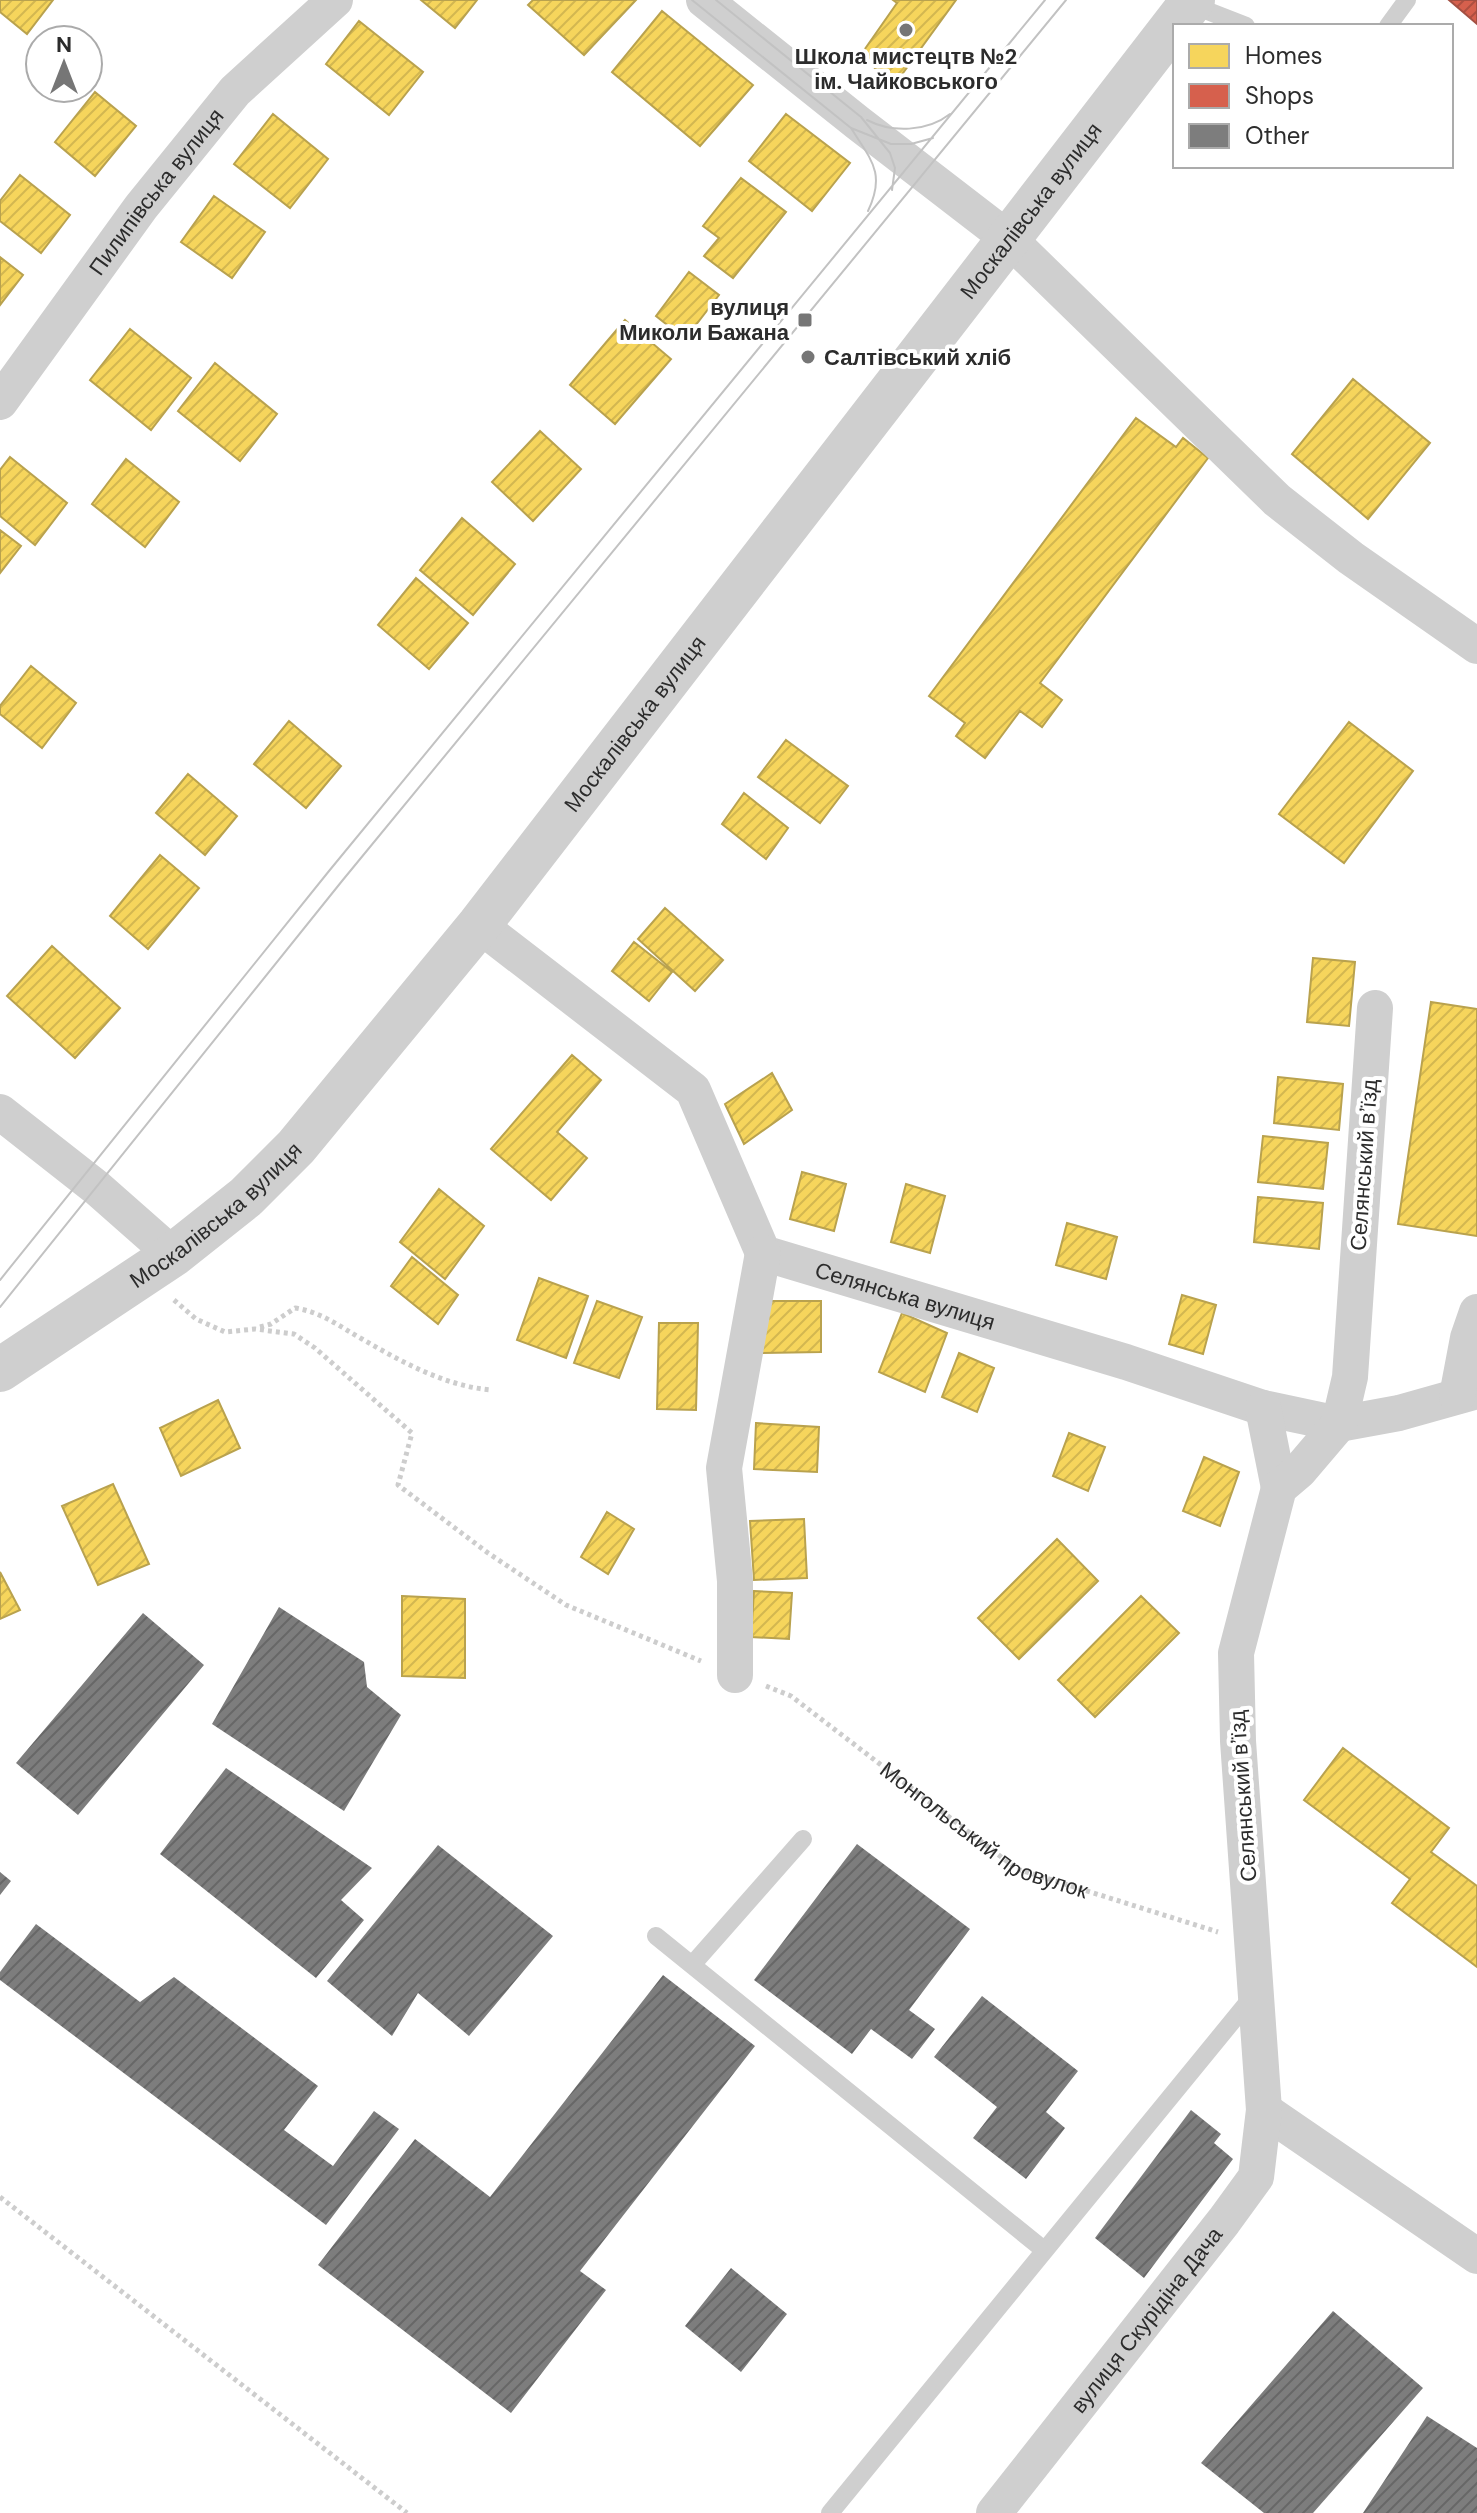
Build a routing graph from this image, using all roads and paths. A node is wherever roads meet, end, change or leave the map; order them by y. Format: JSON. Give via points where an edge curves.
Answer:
{"nodes":[{"id":1,"x":335,"y":0,"type":"edge"},
{"id":2,"x":704,"y":0,"type":"edge"},
{"id":3,"x":1407,"y":0,"type":"edge"},
{"id":4,"x":1192,"y":2,"type":"edge"},
{"id":5,"x":1175,"y":24,"type":"edge"},
{"id":6,"x":1242,"y":24,"type":"edge"},
{"id":7,"x":1389,"y":24,"type":"edge"},
{"id":8,"x":1173,"y":27,"type":"edge"},
{"id":9,"x":1010,"y":240,"type":"junction"},
{"id":10,"x":0,"y":402,"type":"edge"},
{"id":11,"x":1477,"y":646,"type":"edge"},
{"id":12,"x":479,"y":925,"type":"junction"},
{"id":13,"x":1375,"y":1008,"type":"dead end"},
{"id":14,"x":0,"y":1112,"type":"edge"},
{"id":15,"x":763,"y":1253,"type":"junction"},
{"id":16,"x":159,"y":1264,"type":"junction"},
{"id":17,"x":1477,"y":1312,"type":"edge"},
{"id":18,"x":255,"y":1329,"type":"junction"},
{"id":19,"x":0,"y":1370,"type":"edge"},
{"id":20,"x":491,"y":1390,"type":"dead end"},
{"id":21,"x":1467,"y":1394,"type":"edge"},
{"id":22,"x":1263,"y":1408,"type":"junction"},
{"id":23,"x":1339,"y":1424,"type":"junction"},
{"id":24,"x":1279,"y":1488,"type":"junction"},
{"id":25,"x":735,"y":1675,"type":"junction"},
{"id":26,"x":803,"y":1839,"type":"dead end"},
{"id":27,"x":656,"y":1936,"type":"dead end"},
{"id":28,"x":1253,"y":1944,"type":"junction"},
{"id":29,"x":692,"y":1965,"type":"junction"},
{"id":30,"x":1257,"y":1991,"type":"junction"},
{"id":31,"x":1264,"y":2110,"type":"junction"},
{"id":32,"x":0,"y":2197,"type":"edge"},
{"id":33,"x":1044,"y":2250,"type":"junction"},
{"id":34,"x":1477,"y":2256,"type":"edge"},
{"id":35,"x":407,"y":2513,"type":"edge"},
{"id":36,"x":830,"y":2513,"type":"edge"},
{"id":37,"x":994,"y":2513,"type":"edge"}],
"edges":[{"from":1,"to":10,"type":"street","name":"Пилипівська вулиця","via":[[235,91],[141,207]]},
{"from":2,"to":9,"type":"street"},
{"from":3,"to":7,"type":"lane"},
{"from":4,"to":5,"type":"street","name":"Москалівська вулиця"},
{"from":4,"to":6,"type":"lane"},
{"from":8,"to":9,"type":"street","name":"Москалівська вулиця"},
{"from":9,"to":11,"type":"street","via":[[1277,500]]},
{"from":9,"to":12,"type":"street","name":"Москалівська вулиця"},
{"from":12,"to":15,"type":"street","via":[[693,1090]]},
{"from":12,"to":16,"type":"street","name":"Москалівська вулиця","via":[[296,1147],[246,1197]]},
{"from":13,"to":23,"type":"street","name":"Селянський вʼїзд","via":[[1350,1377]]},
{"from":14,"to":16,"type":"street","via":[[97,1188]]},
{"from":15,"to":22,"type":"street","name":"Селянська вулиця"},
{"from":15,"to":25,"type":"street","via":[[724,1468],[735,1581]]},
{"from":16,"to":18,"type":"path","via":[[196,1319],[225,1332]]},
{"from":16,"to":19,"type":"street","name":"Москалівська вулиця"},
{"from":17,"to":21,"type":"street","via":[[1468,1338]]},
{"from":18,"to":20,"type":"path","via":[[295,1308],[314,1311],[388,1354],[465,1388]]},
{"from":18,"to":25,"type":"path","name":"Монгольський провулок","via":[[294,1334],[412,1433],[398,1485],[488,1553],[566,1605]]},
{"from":21,"to":23,"type":"street","name":"Селянська вулиця"},
{"from":22,"to":23,"type":"street","name":"Селянська вулиця"},
{"from":22,"to":24,"type":"street","name":"Селянський вʼїзд"},
{"from":23,"to":24,"type":"street","name":"Селянський вʼїзд"},
{"from":24,"to":28,"type":"street","name":"Селянський вʼїзд","via":[[1236,1653]]},
{"from":25,"to":28,"type":"path","name":"Монгольський провулок","via":[[791,1696],[1017,1869]]},
{"from":26,"to":29,"type":"lane"},
{"from":27,"to":29,"type":"lane"},
{"from":28,"to":30,"type":"street","name":"Селянський вʼїзд"},
{"from":29,"to":33,"type":"lane"},
{"from":30,"to":31,"type":"street","name":"Селянський вʼїзд"},
{"from":30,"to":33,"type":"lane"},
{"from":31,"to":34,"type":"street"},
{"from":31,"to":37,"type":"street","name":"вулиця Скурідіна Дача","via":[[1256,2177]]},
{"from":32,"to":35,"type":"path"},
{"from":33,"to":36,"type":"lane"}]}
